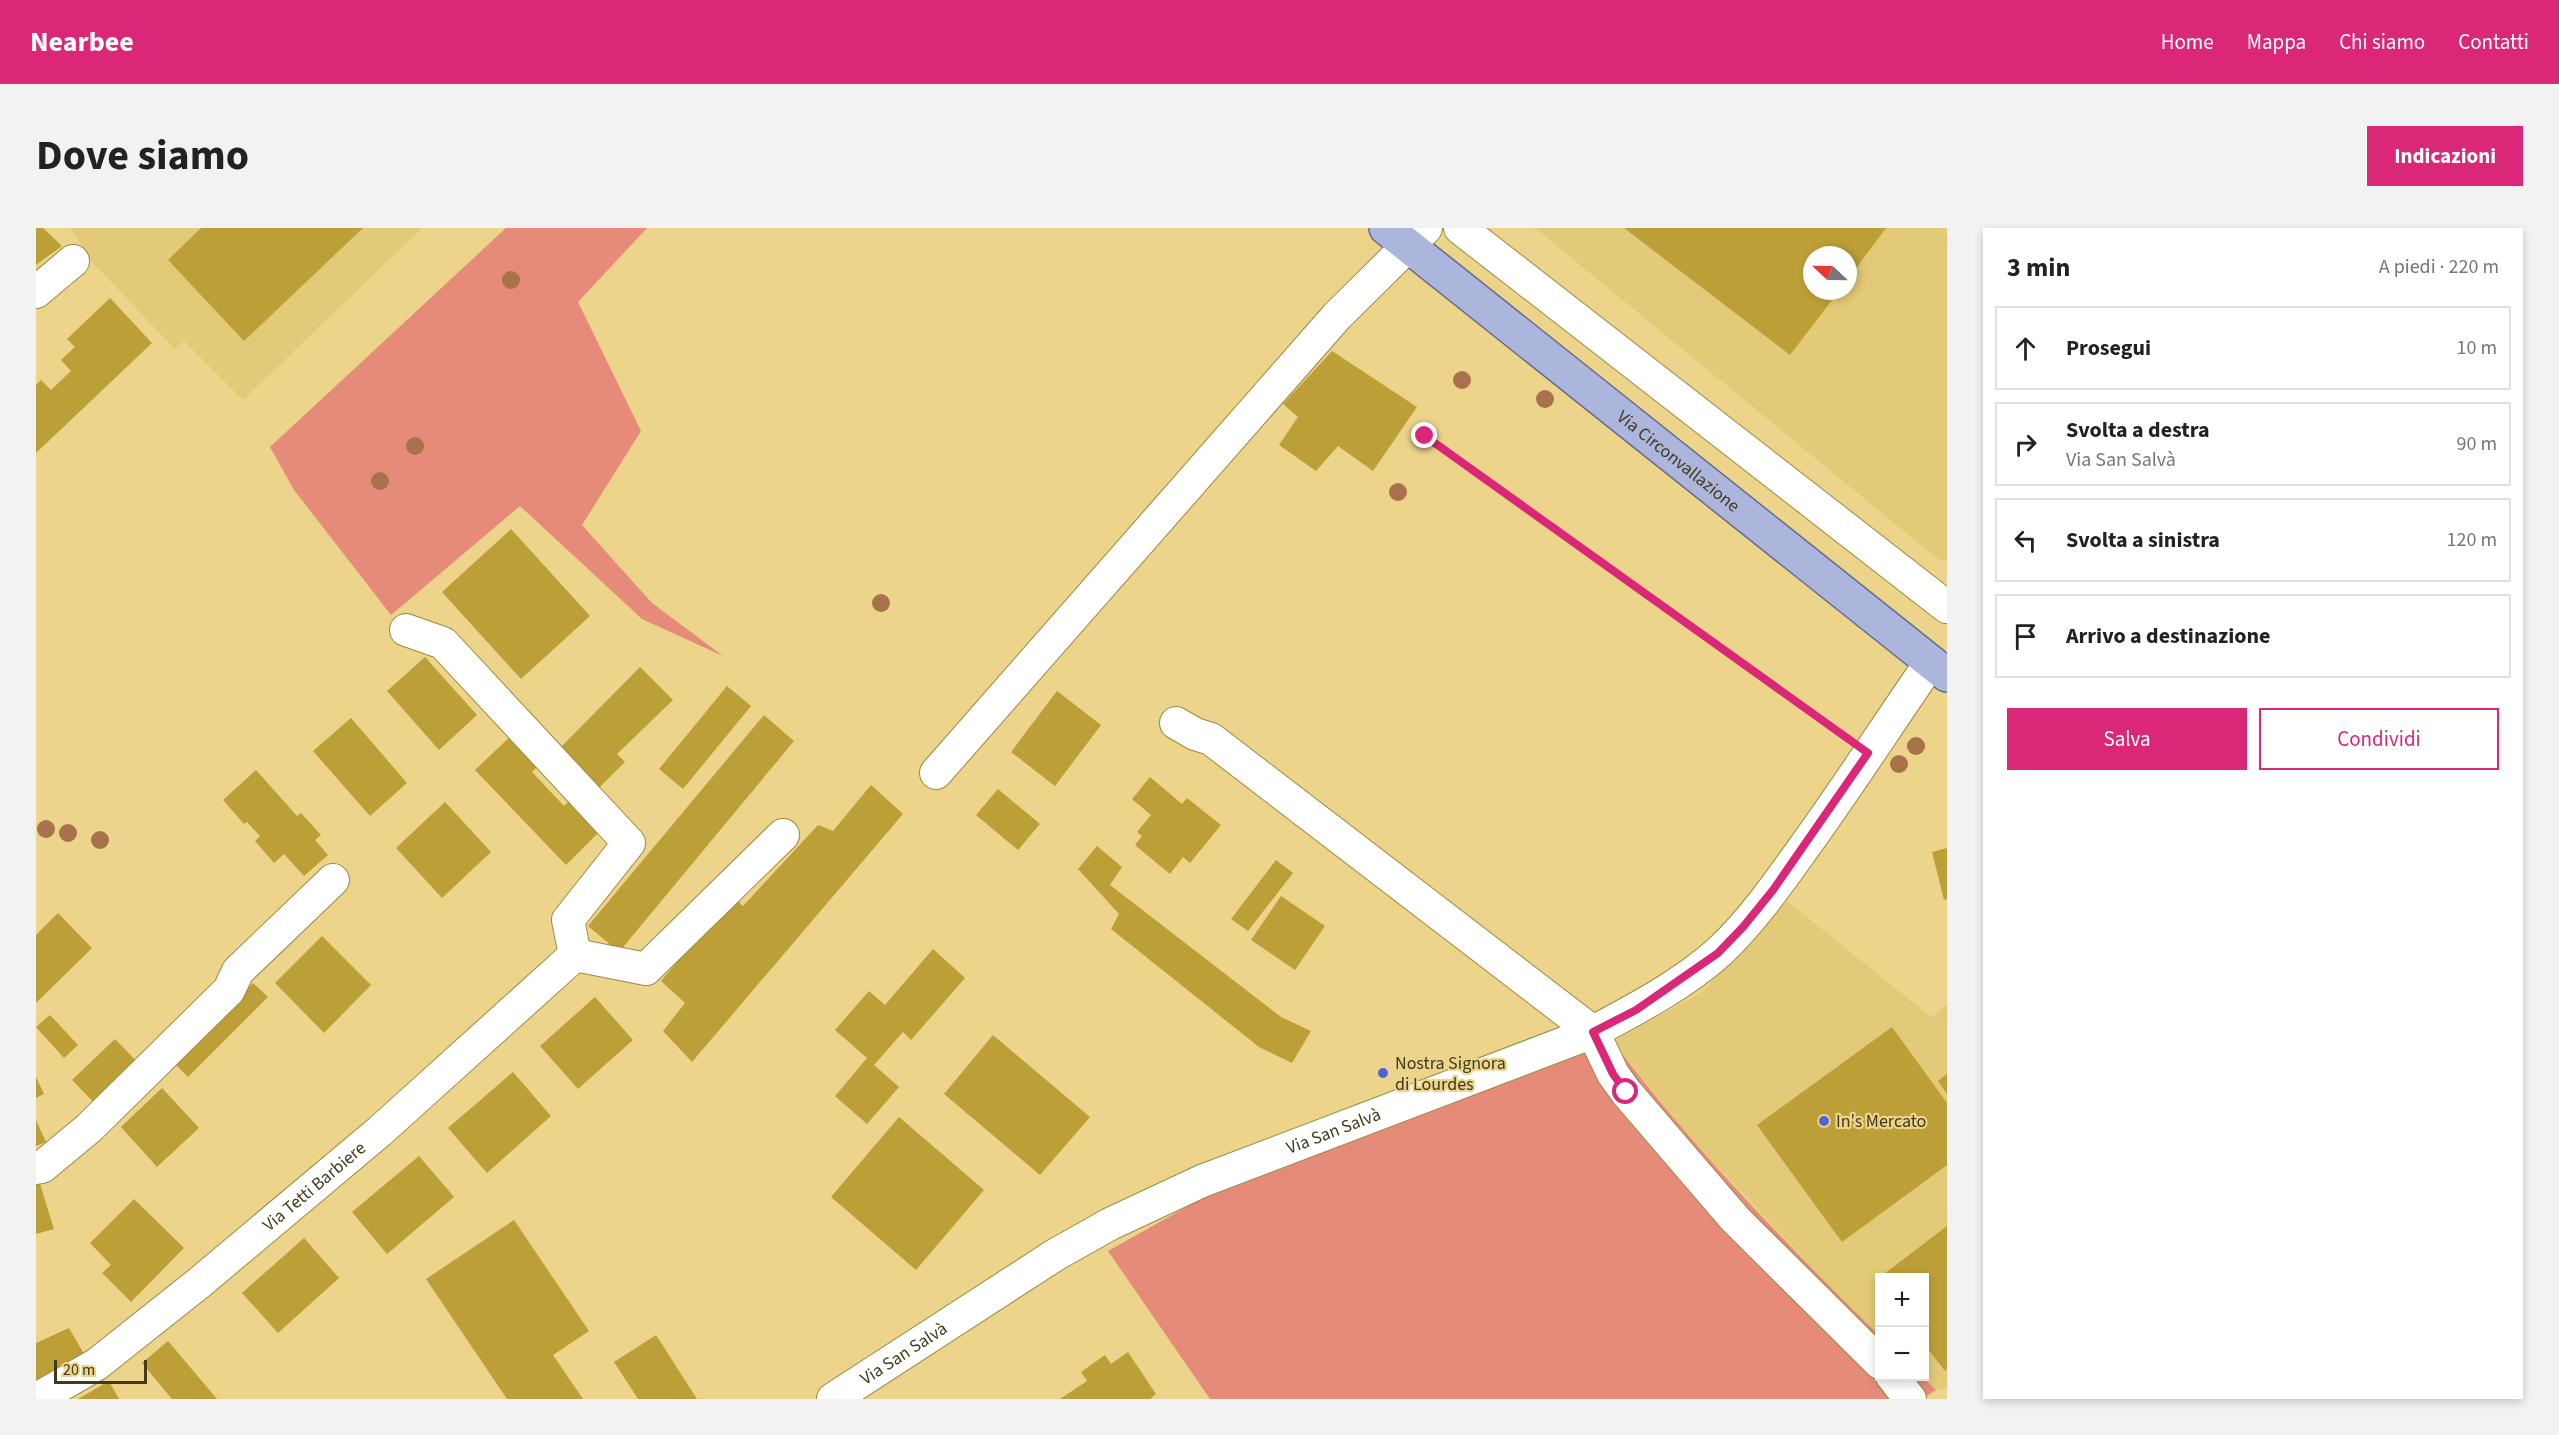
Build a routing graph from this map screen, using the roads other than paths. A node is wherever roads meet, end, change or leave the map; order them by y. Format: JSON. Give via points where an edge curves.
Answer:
{"nodes":[{"id":1,"x":1460,"y":228,"type":"edge"},
{"id":2,"x":1407,"y":234,"type":"edge"},
{"id":3,"x":74,"y":261,"type":"dead end"},
{"id":4,"x":36,"y":292,"type":"edge"},
{"id":5,"x":1947,"y":607,"type":"edge"},
{"id":6,"x":406,"y":630,"type":"dead end"},
{"id":7,"x":1939,"y":669,"type":"edge"},
{"id":8,"x":1176,"y":723,"type":"dead end"},
{"id":9,"x":936,"y":773,"type":"dead end"},
{"id":10,"x":783,"y":835,"type":"dead end"},
{"id":11,"x":333,"y":880,"type":"dead end"},
{"id":12,"x":575,"y":956,"type":"junction"},
{"id":13,"x":1593,"y":1032,"type":"junction"},
{"id":14,"x":36,"y":1168,"type":"edge"},
{"id":15,"x":1875,"y":1358,"type":"edge"},
{"id":16,"x":1895,"y":1381,"type":"edge"},
{"id":17,"x":37,"y":1399,"type":"edge"},
{"id":18,"x":832,"y":1399,"type":"edge"},
{"id":19,"x":1910,"y":1399,"type":"edge"}],
"edges":[{"from":1,"to":5,"type":"street"},
{"from":2,"to":7,"type":"main road","name":"Via Circonvallazione"},
{"from":2,"to":9,"type":"street"},
{"from":3,"to":4,"type":"street"},
{"from":6,"to":12,"type":"street","via":[[443,643],[629,843],[568,920]]},
{"from":7,"to":13,"type":"street","name":"Via San Salvà","via":[[1868,753],[1773,890],[1731,940],[1676,984]]},
{"from":8,"to":13,"type":"street","via":[[1211,739]]},
{"from":10,"to":12,"type":"street","via":[[646,969]]},
{"from":11,"to":14,"type":"street","via":[[238,971],[230,990],[89,1128]]},
{"from":12,"to":17,"type":"street","name":"Via Tetti Barbiere","via":[[380,1131],[199,1283],[97,1364]]},
{"from":13,"to":15,"type":"street","via":[[1626,1092],[1735,1219]]},
{"from":13,"to":18,"type":"street","name":"Via San Salvà","via":[[1202,1180],[1110,1224],[1055,1255]]},
{"from":16,"to":19,"type":"street"}]}
